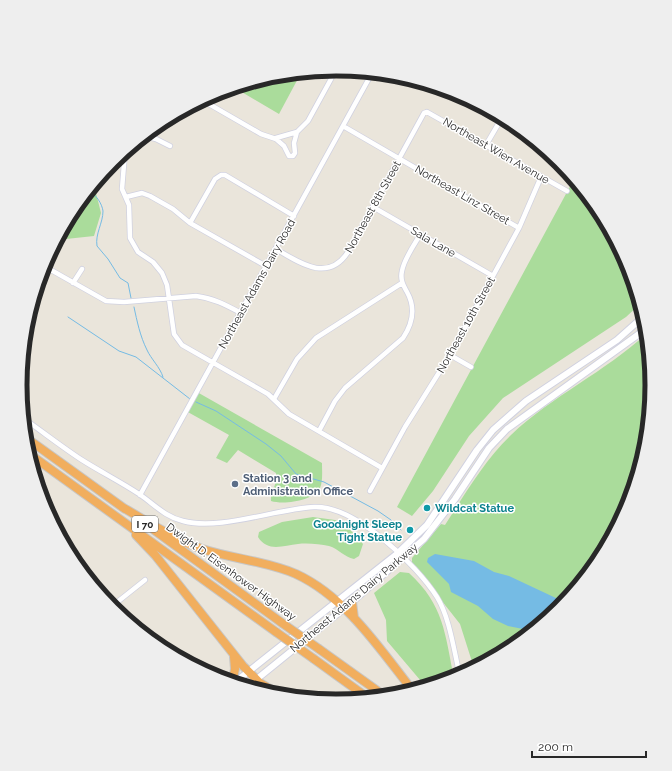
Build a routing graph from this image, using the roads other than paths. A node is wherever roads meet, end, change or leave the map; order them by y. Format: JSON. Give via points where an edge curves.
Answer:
{"nodes":[{"id":1,"x":332,"y":76,"type":"edge"},
{"id":2,"x":369,"y":78,"type":"edge"},
{"id":3,"x":209,"y":104,"type":"edge"},
{"id":4,"x":428,"y":111,"type":"joint"},
{"id":5,"x":499,"y":123,"type":"edge"},
{"id":6,"x":343,"y":126,"type":"junction"},
{"id":7,"x":297,"y":132,"type":"junction"},
{"id":8,"x":151,"y":138,"type":"edge"},
{"id":9,"x":276,"y":138,"type":"junction"},
{"id":10,"x":486,"y":145,"type":"junction"},
{"id":11,"x":170,"y":146,"type":"dead end"},
{"id":12,"x":399,"y":158,"type":"junction"},
{"id":13,"x":124,"y":161,"type":"edge"},
{"id":14,"x":541,"y":177,"type":"junction"},
{"id":15,"x":567,"y":191,"type":"dead end"},
{"id":16,"x":126,"y":197,"type":"junction"},
{"id":17,"x":373,"y":207,"type":"junction"},
{"id":18,"x":294,"y":216,"type":"junction"},
{"id":19,"x":190,"y":223,"type":"junction"},
{"id":20,"x":519,"y":228,"type":"junction"},
{"id":21,"x":420,"y":235,"type":"junction"},
{"id":22,"x":276,"y":249,"type":"junction"},
{"id":23,"x":266,"y":266,"type":"junction"},
{"id":24,"x":50,"y":269,"type":"edge"},
{"id":25,"x":82,"y":269,"type":"dead end"},
{"id":26,"x":493,"y":276,"type":"junction"},
{"id":27,"x":73,"y":283,"type":"junction"},
{"id":28,"x":402,"y":283,"type":"junction"},
{"id":29,"x":169,"y":298,"type":"junction"},
{"id":30,"x":241,"y":313,"type":"junction"},
{"id":31,"x":638,"y":321,"type":"edge"},
{"id":32,"x":640,"y":333,"type":"edge"},
{"id":33,"x":450,"y":355,"type":"junction"},
{"id":34,"x":214,"y":363,"type":"junction"},
{"id":35,"x":471,"y":367,"type":"dead end"},
{"id":36,"x":274,"y":399,"type":"junction"},
{"id":37,"x":30,"y":423,"type":"edge"},
{"id":38,"x":319,"y":431,"type":"junction"},
{"id":39,"x":32,"y":442,"type":"edge"},
{"id":40,"x":36,"y":459,"type":"edge"},
{"id":41,"x":382,"y":468,"type":"junction"},
{"id":42,"x":370,"y":491,"type":"dead end"},
{"id":43,"x":140,"y":495,"type":"junction"},
{"id":44,"x":122,"y":507,"type":"junction"},
{"id":45,"x":123,"y":522,"type":"junction"},
{"id":46,"x":398,"y":553,"type":"junction"},
{"id":47,"x":403,"y":558,"type":"junction"},
{"id":48,"x":145,"y":580,"type":"dead end"},
{"id":49,"x":336,"y":602,"type":"junction"},
{"id":50,"x":352,"y":602,"type":"junction"},
{"id":51,"x":117,"y":603,"type":"edge"},
{"id":52,"x":344,"y":609,"type":"junction"},
{"id":53,"x":354,"y":618,"type":"junction"},
{"id":54,"x":234,"y":656,"type":"junction"},
{"id":55,"x":458,"y":669,"type":"edge"},
{"id":56,"x":249,"y":672,"type":"junction"},
{"id":57,"x":234,"y":677,"type":"edge"},
{"id":58,"x":239,"y":679,"type":"edge"},
{"id":59,"x":257,"y":680,"type":"junction"},
{"id":60,"x":253,"y":683,"type":"edge"},
{"id":61,"x":409,"y":686,"type":"edge"},
{"id":62,"x":268,"y":687,"type":"edge"},
{"id":63,"x":378,"y":692,"type":"edge"},
{"id":64,"x":362,"y":693,"type":"edge"}],
"edges":[{"from":1,"to":7,"type":"street","via":[[308,120]]},
{"from":2,"to":6,"type":"street","name":"Northeast Adams Dairy Road"},
{"from":3,"to":9,"type":"street","via":[[261,134]]},
{"from":4,"to":10,"type":"street","name":"Northeast Wien Avenue"},
{"from":4,"to":12,"type":"street","name":"Northeast 8th Street","via":[[424,113]]},
{"from":5,"to":10,"type":"street"},
{"from":6,"to":12,"type":"street","name":"Northeast Linz Street"},
{"from":6,"to":18,"type":"street","name":"Northeast Adams Dairy Road"},
{"from":7,"to":9,"type":"street"},
{"from":7,"to":9,"type":"street","via":[[293,156],[289,156]]},
{"from":8,"to":11,"type":"street"},
{"from":10,"to":14,"type":"street","name":"Northeast Wien Avenue"},
{"from":12,"to":17,"type":"street","name":"Northeast 8th Street"},
{"from":12,"to":20,"type":"street","name":"Northeast Linz Street"},
{"from":13,"to":16,"type":"street","via":[[122,189]]},
{"from":14,"to":15,"type":"street","name":"Northeast Wien Avenue"},
{"from":14,"to":20,"type":"street","name":"Northeast 10th Street"},
{"from":16,"to":19,"type":"street","via":[[142,193],[150,196],[173,209]]},
{"from":16,"to":29,"type":"street","via":[[130,238],[138,252],[153,262],[162,273]]},
{"from":17,"to":21,"type":"street","name":"Sala Lane"},
{"from":17,"to":22,"type":"street","name":"Northeast 8th Street","via":[[346,256],[329,267],[304,265]]},
{"from":18,"to":19,"type":"street","via":[[221,175],[215,179]]},
{"from":18,"to":22,"type":"street","name":"Northeast Adams Dairy Road"},
{"from":19,"to":23,"type":"street"},
{"from":20,"to":26,"type":"street","name":"Northeast 10th Street"},
{"from":21,"to":26,"type":"street","name":"Sala Lane"},
{"from":21,"to":28,"type":"street","via":[[402,270]]},
{"from":22,"to":23,"type":"street","name":"Northeast Adams Dairy Road"},
{"from":23,"to":30,"type":"street","name":"Northeast Adams Dairy Road"},
{"from":24,"to":27,"type":"street"},
{"from":25,"to":27,"type":"street"},
{"from":26,"to":33,"type":"street","name":"Northeast 10th Street"},
{"from":27,"to":29,"type":"street","via":[[112,302]]},
{"from":28,"to":36,"type":"street","via":[[316,338],[297,359]]},
{"from":28,"to":38,"type":"street","via":[[410,297],[413,311],[407,331],[403,338],[339,395]]},
{"from":29,"to":30,"type":"street","via":[[206,297]]},
{"from":29,"to":34,"type":"street","via":[[177,340]]},
{"from":30,"to":34,"type":"street","name":"Northeast Adams Dairy Road"},
{"from":31,"to":46,"type":"main road","name":"Northeast Adams Dairy Parkway","via":[[617,340],[526,401],[493,430],[427,525]]},
{"from":32,"to":47,"type":"main road","name":"Northeast Adams Dairy Parkway","via":[[507,429],[489,448],[424,539]]},
{"from":33,"to":35,"type":"street"},
{"from":33,"to":41,"type":"street","name":"Northeast 10th Street"},
{"from":34,"to":36,"type":"street"},
{"from":34,"to":43,"type":"street","name":"Northeast Adams Dairy Road"},
{"from":36,"to":38,"type":"street","via":[[289,414]]},
{"from":37,"to":43,"type":"street","via":[[82,460]]},
{"from":38,"to":41,"type":"street"},
{"from":39,"to":44,"type":"highway","name":"Dwight D. Eisenhower Highway","number":"I 70"},
{"from":40,"to":45,"type":"highway","name":"Dwight D. Eisenhower Highway","number":"I 70"},
{"from":41,"to":42,"type":"street","name":"Northeast 10th Street"},
{"from":43,"to":46,"type":"street","via":[[168,515],[194,524],[315,507],[328,508],[355,518]]},
{"from":44,"to":49,"type":"highway","via":[[201,548],[297,574]]},
{"from":44,"to":63,"type":"highway","name":"Dwight D. Eisenhower Highway","number":"I 70","bridge":true},
{"from":45,"to":54,"type":"highway","via":[[155,555]]},
{"from":45,"to":64,"type":"highway","name":"Dwight D. Eisenhower Highway","number":"I 70","bridge":true},
{"from":46,"to":47,"type":"street"},
{"from":46,"to":49,"type":"main road","name":"Northeast Adams Dairy Parkway"},
{"from":47,"to":50,"type":"main road","name":"Northeast Adams Dairy Parkway"},
{"from":47,"to":55,"type":"street","via":[[437,597],[444,610]]},
{"from":48,"to":51,"type":"street"},
{"from":49,"to":52,"type":"highway"},
{"from":49,"to":56,"type":"main road","name":"Northeast Adams Dairy Parkway"},
{"from":50,"to":52,"type":"main road","name":"Northeast Adams Dairy Parkway"},
{"from":50,"to":53,"type":"highway"},
{"from":52,"to":53,"type":"highway"},
{"from":52,"to":59,"type":"main road","name":"Northeast Adams Dairy Parkway"},
{"from":53,"to":61,"type":"highway"},
{"from":54,"to":56,"type":"highway"},
{"from":54,"to":57,"type":"highway"},
{"from":56,"to":58,"type":"main road","name":"Northeast Adams Dairy Parkway"},
{"from":56,"to":59,"type":"highway"},
{"from":59,"to":60,"type":"main road","name":"Northeast Adams Dairy Parkway"},
{"from":59,"to":62,"type":"highway"}]}
